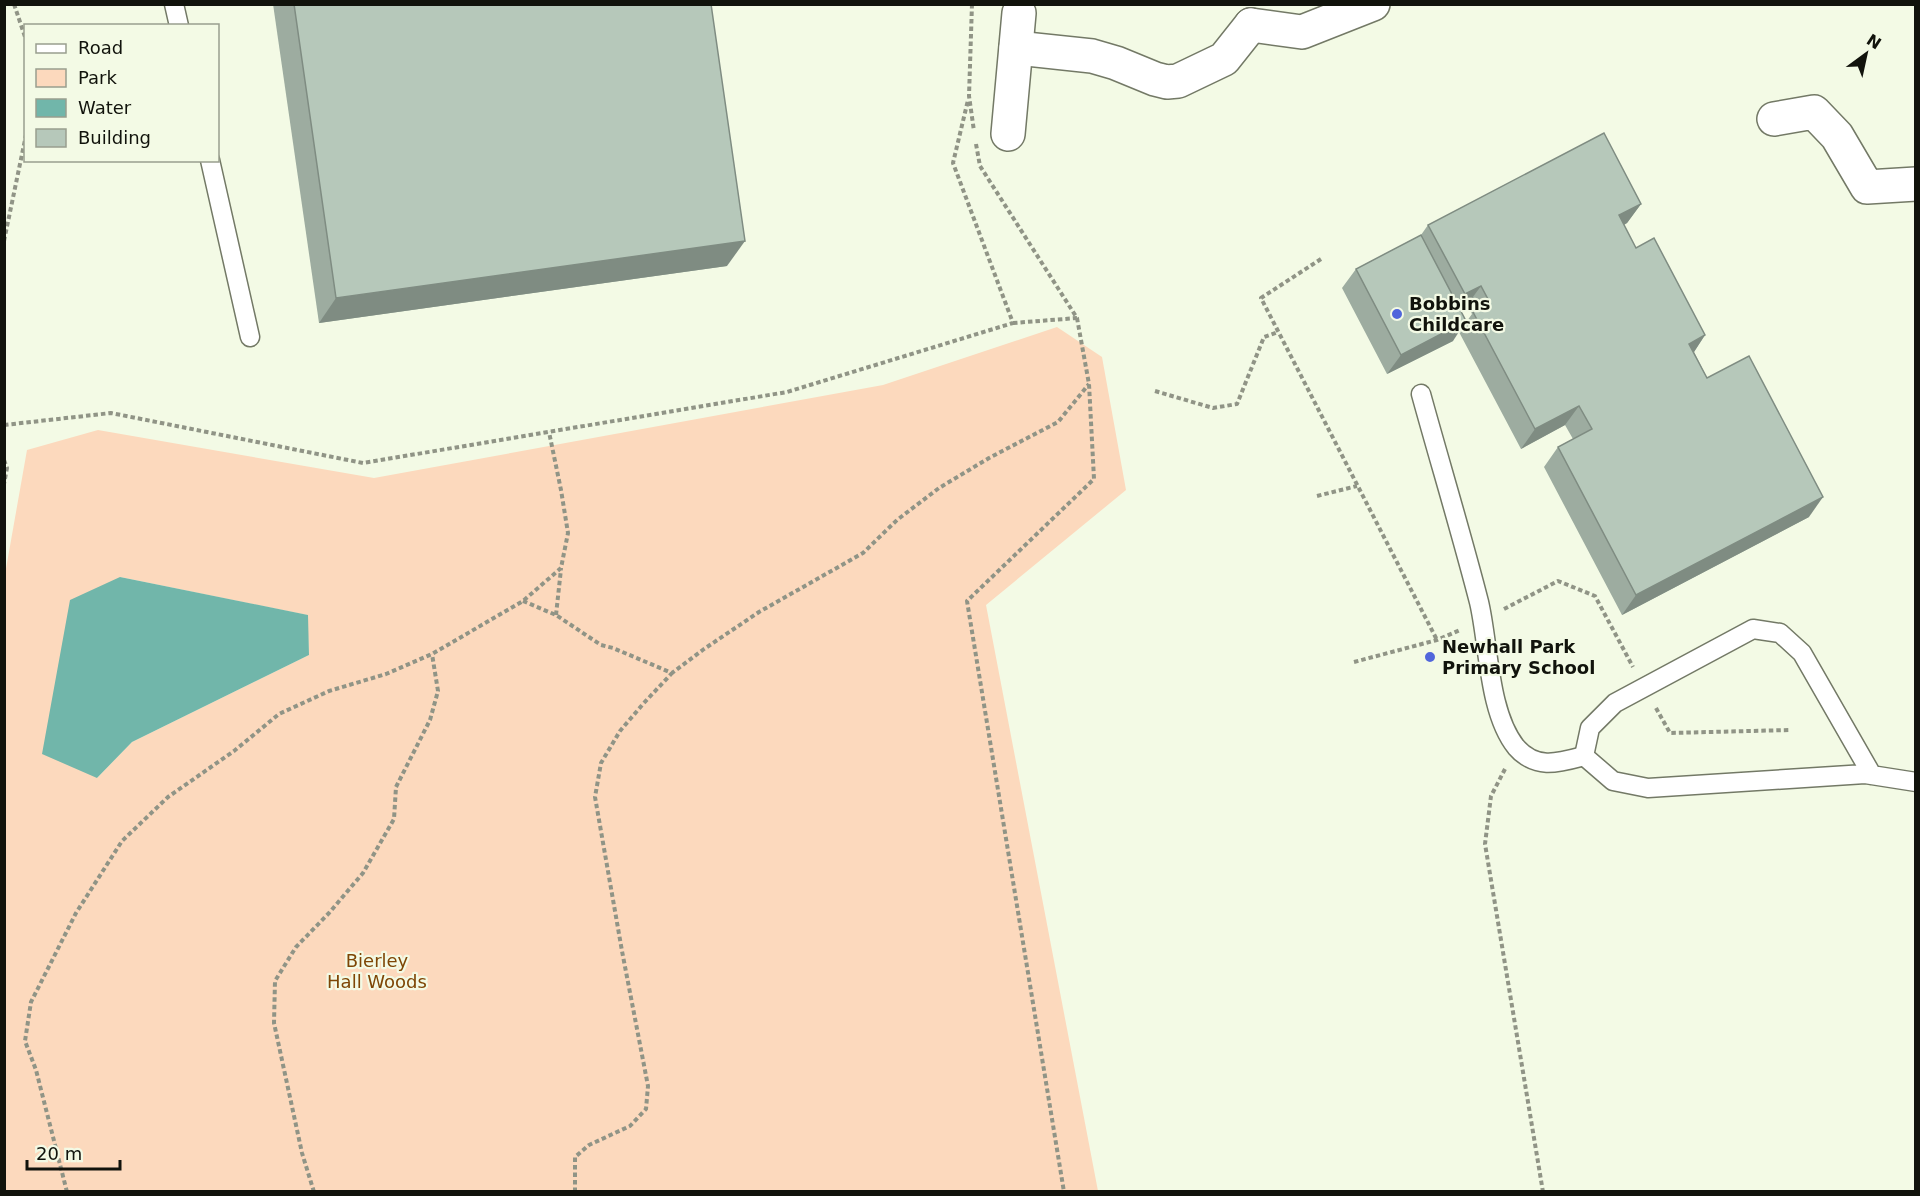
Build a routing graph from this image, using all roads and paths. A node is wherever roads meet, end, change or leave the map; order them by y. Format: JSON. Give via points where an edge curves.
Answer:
{"nodes":[{"id":1,"x":14,"y":4,"type":"edge"},
{"id":2,"x":174,"y":4,"type":"edge"},
{"id":3,"x":972,"y":4,"type":"edge"},
{"id":4,"x":1373,"y":4,"type":"edge"},
{"id":5,"x":1018,"y":13,"type":"dead end"},
{"id":6,"x":1245,"y":15,"type":"edge"},
{"id":7,"x":179,"y":24,"type":"edge"},
{"id":8,"x":24,"y":34,"type":"edge"},
{"id":9,"x":1016,"y":48,"type":"junction"},
{"id":10,"x":969,"y":96,"type":"junction"},
{"id":11,"x":1774,"y":119,"type":"dead end"},
{"id":12,"x":1008,"y":134,"type":"dead end"},
{"id":13,"x":24,"y":145,"type":"edge"},
{"id":14,"x":210,"y":162,"type":"edge"},
{"id":15,"x":1916,"y":184,"type":"edge"},
{"id":16,"x":4,"y":241,"type":"edge"},
{"id":17,"x":1321,"y":259,"type":"dead end"},
{"id":18,"x":1077,"y":318,"type":"junction"},
{"id":19,"x":1013,"y":323,"type":"junction"},
{"id":20,"x":1278,"y":332,"type":"junction"},
{"id":21,"x":250,"y":337,"type":"dead end"},
{"id":22,"x":1089,"y":384,"type":"junction"},
{"id":23,"x":1155,"y":391,"type":"dead end"},
{"id":24,"x":1421,"y":394,"type":"dead end"},
{"id":25,"x":4,"y":425,"type":"edge"},
{"id":26,"x":549,"y":432,"type":"junction"},
{"id":27,"x":4,"y":460,"type":"edge"},
{"id":28,"x":4,"y":484,"type":"edge"},
{"id":29,"x":1357,"y":486,"type":"junction"},
{"id":30,"x":1317,"y":496,"type":"dead end"},
{"id":31,"x":561,"y":568,"type":"junction"},
{"id":32,"x":523,"y":601,"type":"junction"},
{"id":33,"x":556,"y":615,"type":"junction"},
{"id":34,"x":1482,"y":621,"type":"junction"},
{"id":35,"x":1437,"y":640,"type":"junction"},
{"id":36,"x":432,"y":654,"type":"junction"},
{"id":37,"x":1354,"y":662,"type":"dead end"},
{"id":38,"x":672,"y":673,"type":"junction"},
{"id":39,"x":1644,"y":687,"type":"junction"},
{"id":40,"x":1790,"y":730,"type":"dead end"},
{"id":41,"x":1517,"y":747,"type":"junction"},
{"id":42,"x":1584,"y":756,"type":"junction"},
{"id":43,"x":1872,"y":775,"type":"junction"},
{"id":44,"x":1916,"y":782,"type":"edge"},
{"id":45,"x":67,"y":1191,"type":"edge"},
{"id":46,"x":314,"y":1191,"type":"edge"},
{"id":47,"x":575,"y":1191,"type":"edge"},
{"id":48,"x":1064,"y":1191,"type":"edge"},
{"id":49,"x":1543,"y":1191,"type":"edge"}],
"edges":[{"from":1,"to":8,"type":"path"},
{"from":2,"to":7,"type":"lane"},
{"from":3,"to":10,"type":"path"},
{"from":4,"to":6,"type":"street","via":[[1302,32]]},
{"from":5,"to":9,"type":"street"},
{"from":6,"to":9,"type":"street","via":[[1224,59],[1178,81],[1155,79],[1092,56]]},
{"from":9,"to":12,"type":"street"},
{"from":10,"to":18,"type":"path","via":[[980,166]]},
{"from":10,"to":19,"type":"path","via":[[953,164]]},
{"from":11,"to":15,"type":"street","via":[[1814,102],[1867,187]]},
{"from":13,"to":16,"type":"path"},
{"from":14,"to":21,"type":"lane"},
{"from":17,"to":20,"type":"path","via":[[1261,298]]},
{"from":18,"to":19,"type":"path"},
{"from":18,"to":22,"type":"path"},
{"from":19,"to":26,"type":"path","via":[[787,392]]},
{"from":20,"to":23,"type":"path","via":[[1264,337],[1237,404],[1213,408]]},
{"from":20,"to":29,"type":"path"},
{"from":22,"to":38,"type":"path","via":[[1058,422],[939,488],[863,553],[759,612]]},
{"from":22,"to":48,"type":"path","via":[[1094,479],[967,601]]},
{"from":24,"to":34,"type":"lane"},
{"from":25,"to":26,"type":"path","via":[[111,413],[363,463]]},
{"from":26,"to":31,"type":"path","via":[[568,533]]},
{"from":27,"to":28,"type":"path"},
{"from":29,"to":30,"type":"path"},
{"from":29,"to":35,"type":"path"},
{"from":31,"to":32,"type":"path"},
{"from":31,"to":33,"type":"path"},
{"from":32,"to":33,"type":"path"},
{"from":32,"to":36,"type":"path"},
{"from":33,"to":38,"type":"path","via":[[601,645]]},
{"from":34,"to":35,"type":"path"},
{"from":34,"to":39,"type":"path","via":[[1558,581],[1576,588],[1595,596]]},
{"from":34,"to":41,"type":"lane","via":[[1501,720]]},
{"from":35,"to":37,"type":"path"},
{"from":36,"to":45,"type":"path","via":[[386,674],[329,691],[279,714],[168,797],[122,841],[76,913],[31,1002],[25,1041]]},
{"from":36,"to":46,"type":"path","via":[[438,691],[430,720],[396,787],[394,819],[363,873],[296,947],[275,981],[273,1023]]},
{"from":38,"to":47,"type":"path","via":[[628,722],[601,763],[595,797],[648,1086],[646,1109],[630,1126],[589,1145],[575,1157]]},
{"from":39,"to":40,"type":"path","via":[[1670,733]]},
{"from":39,"to":42,"type":"lane","via":[[1615,703],[1590,728]]},
{"from":39,"to":43,"type":"lane","via":[[1753,629],[1780,633],[1802,653]]},
{"from":41,"to":42,"type":"lane","via":[[1538,763],[1560,763]]},
{"from":41,"to":49,"type":"path","via":[[1491,796],[1485,844]]},
{"from":42,"to":43,"type":"lane","via":[[1613,781],[1648,788]]},
{"from":43,"to":44,"type":"lane"}]}
